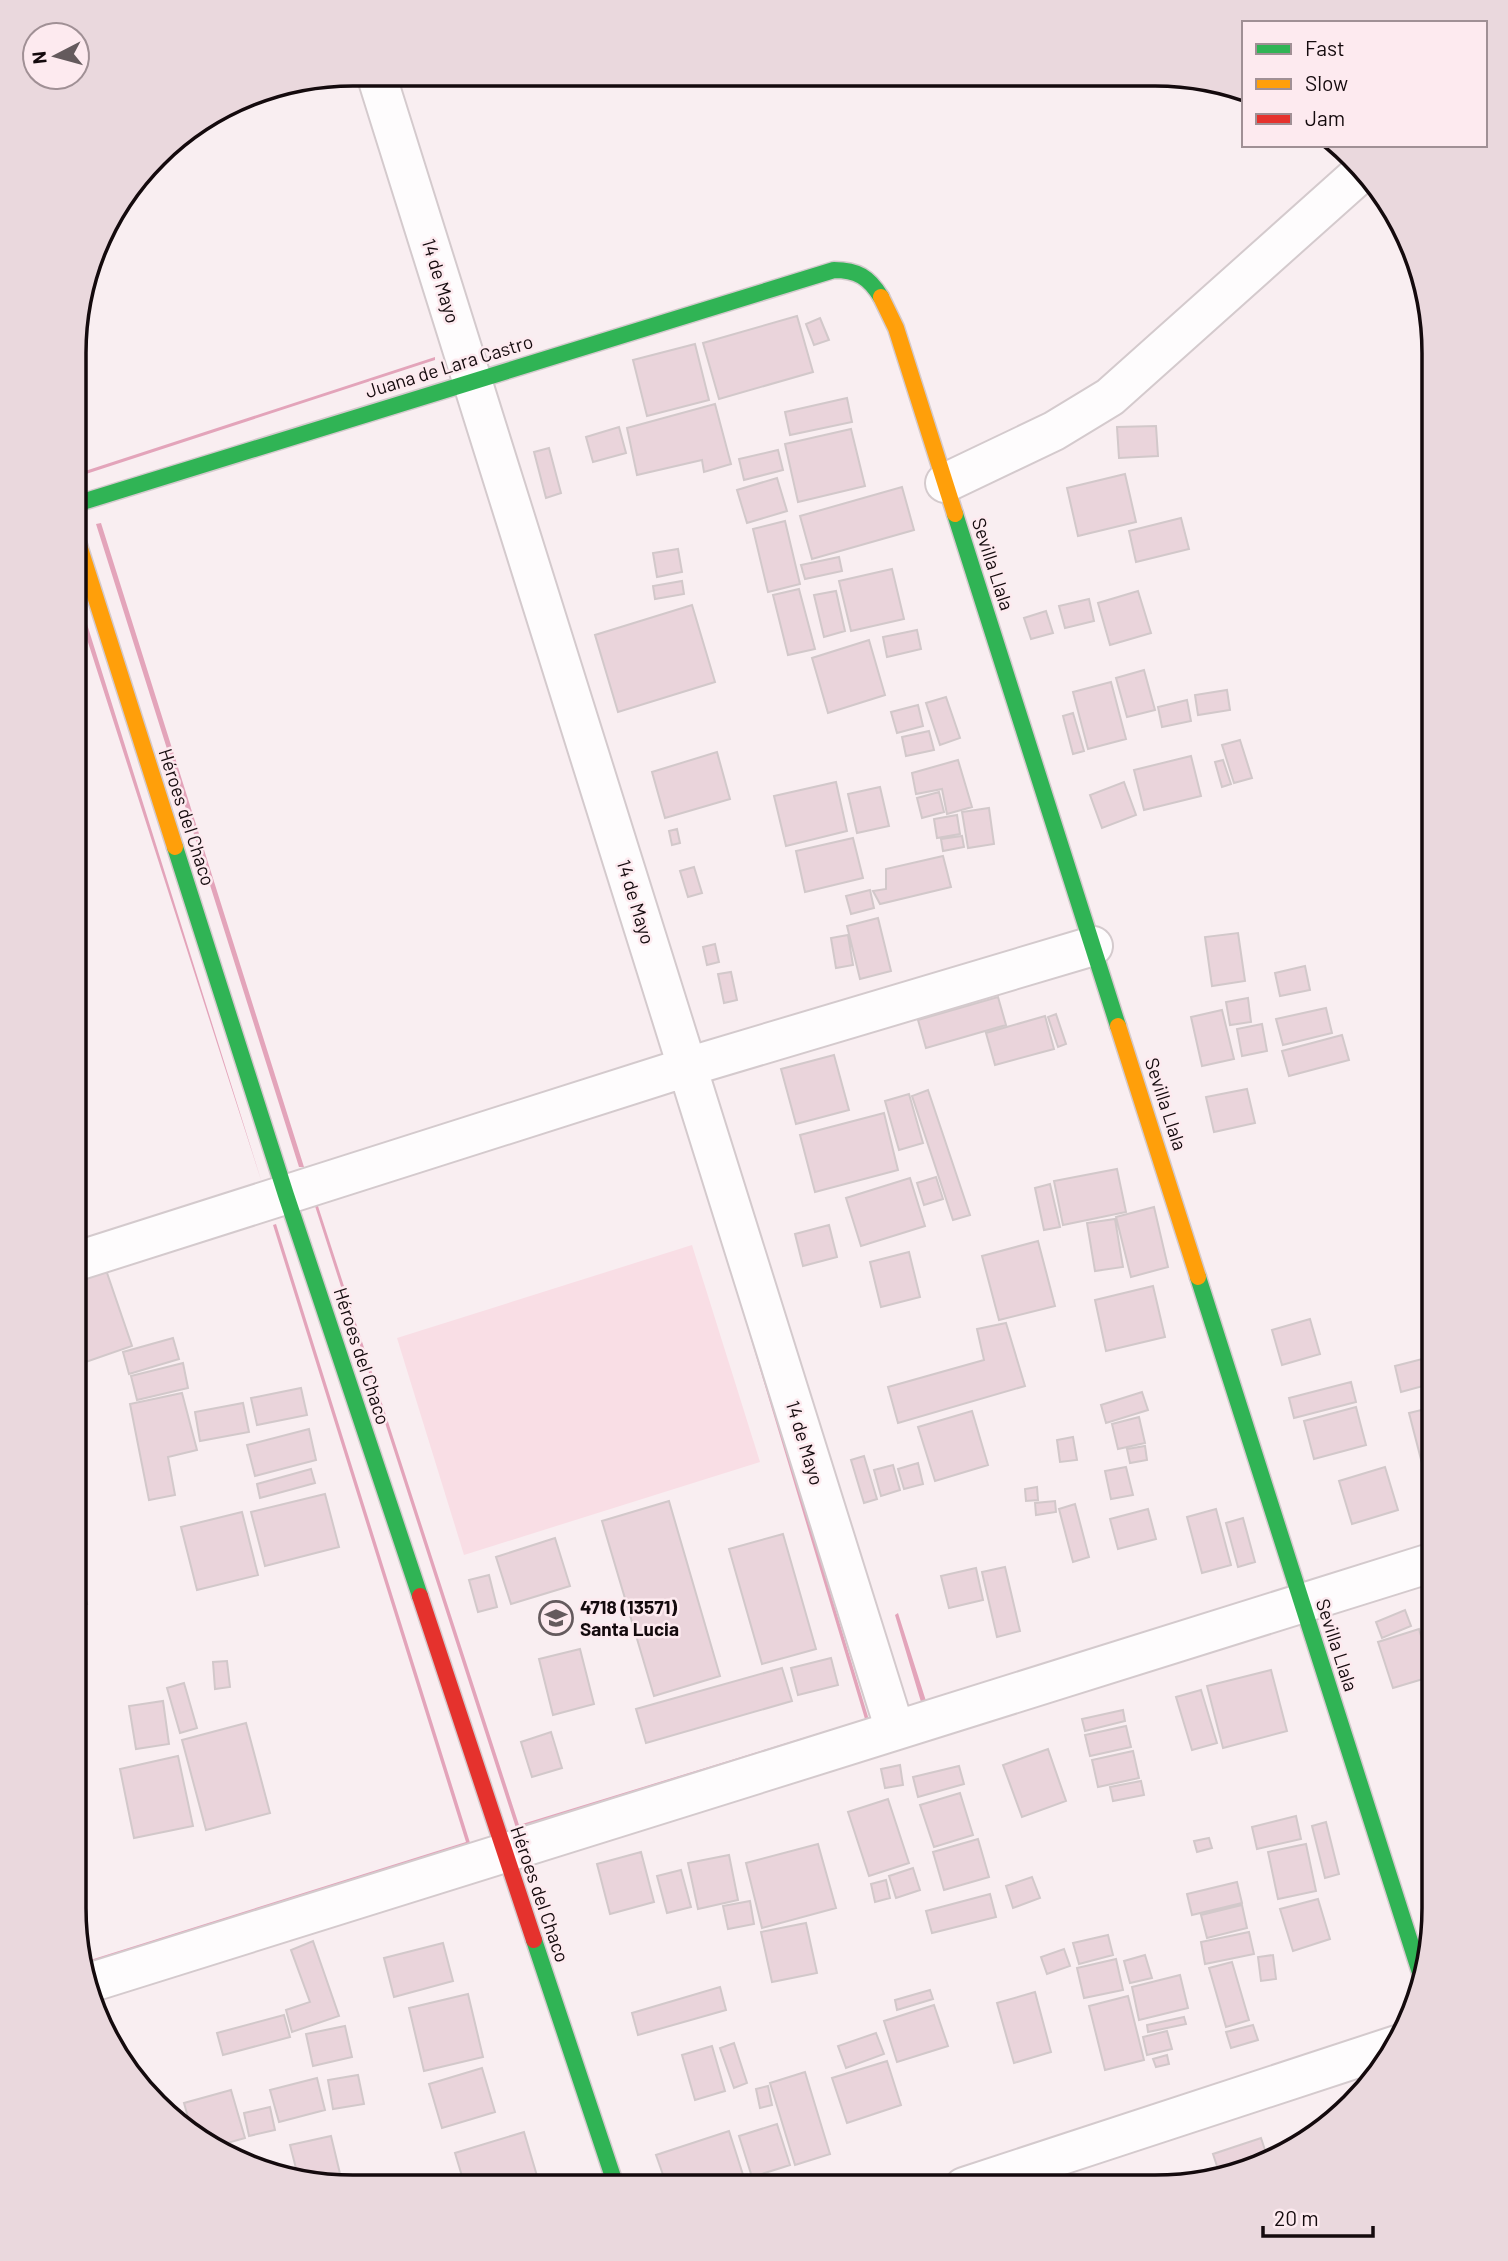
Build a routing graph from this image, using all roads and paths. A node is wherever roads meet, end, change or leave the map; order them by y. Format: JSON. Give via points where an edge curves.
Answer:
{"nodes":[{"id":1,"x":380,"y":86,"type":"edge"},
{"id":2,"x":1356,"y":177,"type":"edge"},
{"id":3,"x":834,"y":270,"type":"joint"},
{"id":4,"x":472,"y":381,"type":"junction"},
{"id":5,"x":945,"y":483,"type":"junction"},
{"id":6,"x":86,"y":500,"type":"edge"},
{"id":7,"x":86,"y":567,"type":"edge"},
{"id":8,"x":1093,"y":946,"type":"junction"},
{"id":9,"x":687,"y":1067,"type":"junction"},
{"id":10,"x":286,"y":1195,"type":"junction"},
{"id":11,"x":86,"y":1259,"type":"edge"},
{"id":12,"x":1422,"y":1566,"type":"edge"},
{"id":13,"x":1302,"y":1603,"type":"junction"},
{"id":14,"x":895,"y":1730,"type":"junction"},
{"id":15,"x":504,"y":1853,"type":"junction"},
{"id":16,"x":1417,"y":1962,"type":"edge"},
{"id":17,"x":96,"y":1981,"type":"edge"},
{"id":18,"x":1381,"y":2050,"type":"edge"},
{"id":19,"x":612,"y":2175,"type":"edge"},
{"id":20,"x":1001,"y":2175,"type":"edge"}],
"edges":[{"from":1,"to":4,"type":"street","name":"14 de Mayo"},
{"from":2,"to":5,"type":"street","via":[[1110,397],[1054,431]]},
{"from":3,"to":4,"type":"street","name":"Juana de Lara Castro"},
{"from":3,"to":5,"type":"street","name":"Sevilla Llala","via":[[857,272],[882,296]]},
{"from":4,"to":6,"type":"street","name":"Juana de Lara Castro"},
{"from":4,"to":9,"type":"street","name":"14 de Mayo"},
{"from":5,"to":8,"type":"street","name":"Sevilla Llala"},
{"from":7,"to":10,"type":"street","name":"Héroes del Chaco"},
{"from":8,"to":9,"type":"street"},
{"from":8,"to":13,"type":"street","name":"Sevilla Llala"},
{"from":9,"to":10,"type":"street"},
{"from":9,"to":14,"type":"street","name":"14 de Mayo"},
{"from":10,"to":11,"type":"street"},
{"from":10,"to":15,"type":"street","name":"Héroes del Chaco"},
{"from":12,"to":13,"type":"street"},
{"from":13,"to":14,"type":"street"},
{"from":13,"to":16,"type":"street","name":"Sevilla Llala"},
{"from":14,"to":15,"type":"street"},
{"from":15,"to":17,"type":"street"},
{"from":15,"to":19,"type":"street","name":"Héroes del Chaco"},
{"from":18,"to":20,"type":"street"}]}
